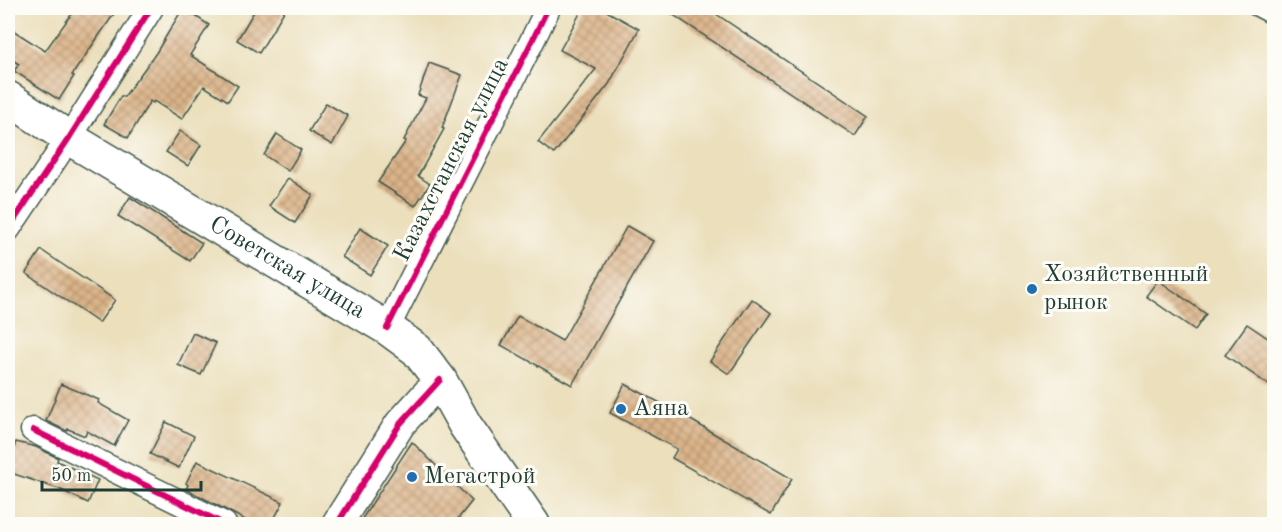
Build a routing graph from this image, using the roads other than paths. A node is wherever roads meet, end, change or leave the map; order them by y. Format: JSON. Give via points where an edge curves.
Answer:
{"nodes":[{"id":1,"x":151,"y":8,"type":"edge"},
{"id":2,"x":548,"y":8,"type":"edge"},
{"id":3,"x":1253,"y":8,"type":"edge"},
{"id":4,"x":1275,"y":19,"type":"edge"},
{"id":5,"x":8,"y":98,"type":"edge"},
{"id":6,"x":69,"y":138,"type":"junction"},
{"id":7,"x":8,"y":229,"type":"edge"},
{"id":8,"x":387,"y":328,"type":"junction"},
{"id":9,"x":440,"y":380,"type":"junction"},
{"id":10,"x":33,"y":430,"type":"dead end"},
{"id":11,"x":224,"y":525,"type":"edge"},
{"id":12,"x":337,"y":525,"type":"edge"},
{"id":13,"x":532,"y":525,"type":"edge"}],
"edges":[{"from":1,"to":6,"type":"street"},
{"from":2,"to":8,"type":"street","name":"Казахстанская улица"},
{"from":3,"to":4,"type":"lane"},
{"from":5,"to":6,"type":"main road","name":"Советская улица"},
{"from":6,"to":7,"type":"street"},
{"from":6,"to":8,"type":"main road","name":"Советская улица"},
{"from":8,"to":9,"type":"main road","name":"Советская улица","via":[[417,350]]},
{"from":9,"to":12,"type":"street","via":[[400,424]]},
{"from":9,"to":13,"type":"main road","name":"Советская улица"},
{"from":10,"to":11,"type":"street"}]}
